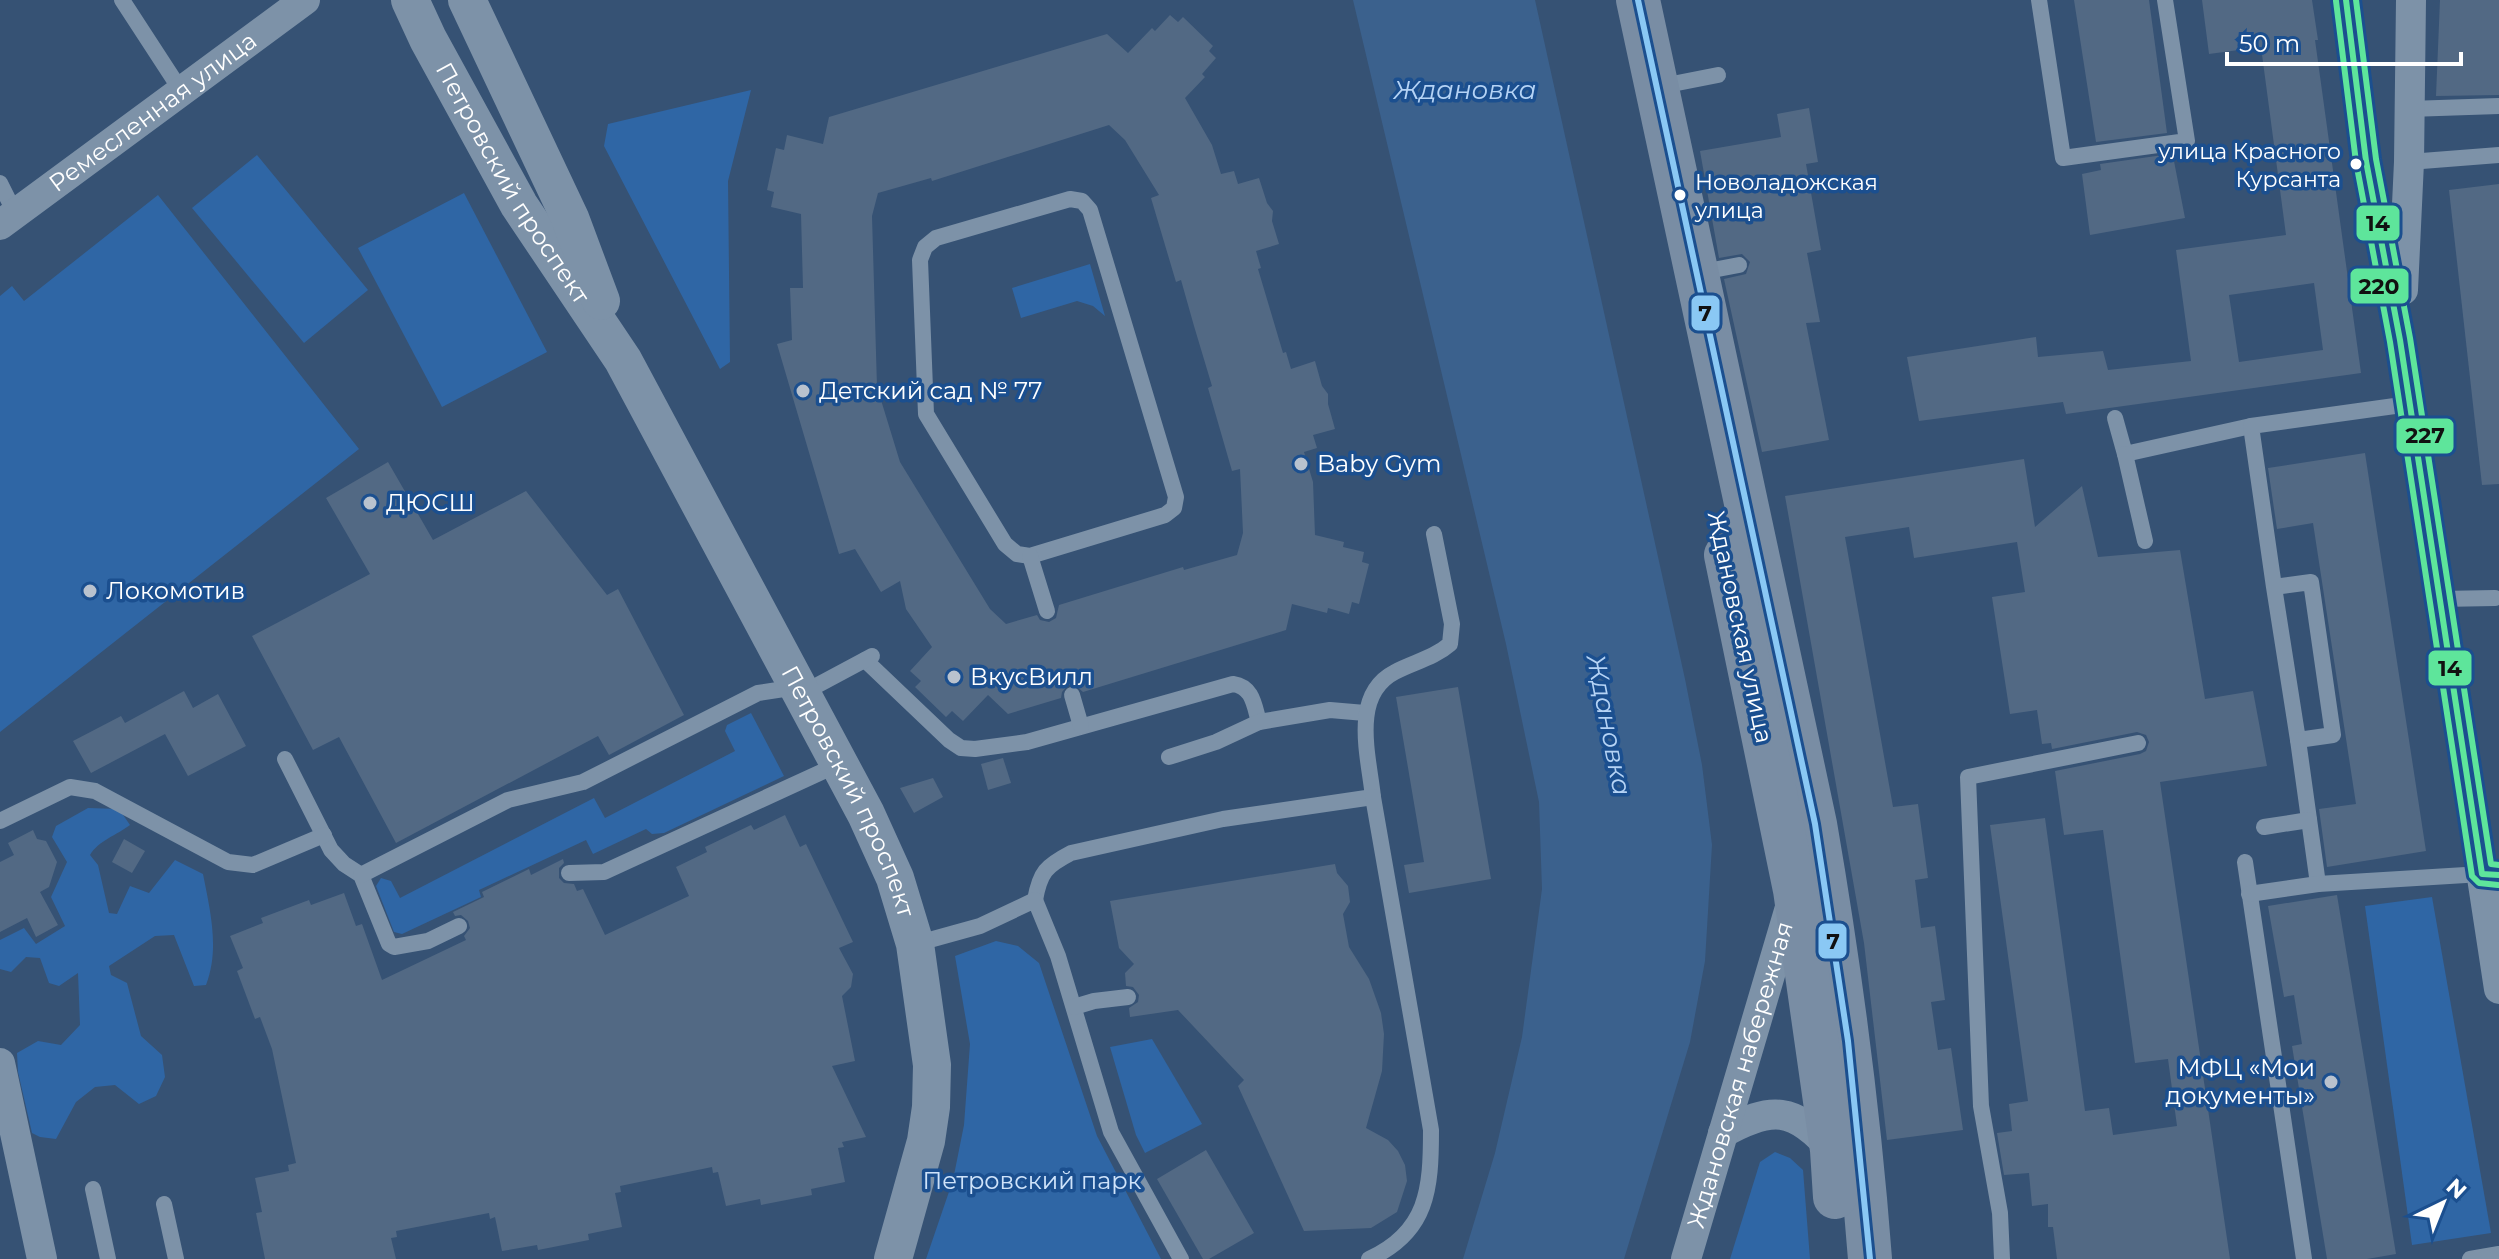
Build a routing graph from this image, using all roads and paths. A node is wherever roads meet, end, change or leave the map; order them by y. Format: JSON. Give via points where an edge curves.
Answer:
{"nodes":[{"id":1,"x":122,"y":0,"type":"edge"},
{"id":2,"x":305,"y":0,"type":"edge"},
{"id":3,"x":410,"y":0,"type":"edge"},
{"id":4,"x":467,"y":0,"type":"edge"},
{"id":5,"x":1608,"y":0,"type":"edge"},
{"id":6,"x":1638,"y":0,"type":"edge"},
{"id":7,"x":2039,"y":0,"type":"edge"},
{"id":8,"x":2165,"y":0,"type":"edge"},
{"id":9,"x":2346,"y":0,"type":"edge"},
{"id":10,"x":2411,"y":0,"type":"edge"},
{"id":11,"x":1718,"y":75,"type":"dead end"},
{"id":12,"x":1657,"y":87,"type":"junction"},
{"id":13,"x":180,"y":89,"type":"junction"},
{"id":14,"x":2499,"y":106,"type":"edge"},
{"id":15,"x":2409,"y":109,"type":"junction"},
{"id":16,"x":2499,"y":155,"type":"edge"},
{"id":17,"x":2409,"y":162,"type":"junction"},
{"id":18,"x":0,"y":183,"type":"edge"},
{"id":19,"x":8,"y":219,"type":"edge"},
{"id":20,"x":1739,"y":265,"type":"dead end"},
{"id":21,"x":1695,"y":273,"type":"junction"},
{"id":22,"x":2400,"y":340,"type":"junction"},
{"id":23,"x":623,"y":360,"type":"junction"},
{"id":24,"x":2409,"y":404,"type":"junction"},
{"id":25,"x":2115,"y":418,"type":"dead end"},
{"id":26,"x":2251,"y":426,"type":"junction"},
{"id":27,"x":2125,"y":454,"type":"junction"},
{"id":28,"x":1434,"y":534,"type":"dead end"},
{"id":29,"x":2145,"y":541,"type":"dead end"},
{"id":30,"x":1030,"y":556,"type":"junction"},
{"id":31,"x":2274,"y":587,"type":"junction"},
{"id":32,"x":2495,"y":598,"type":"dead end"},
{"id":33,"x":2440,"y":599,"type":"junction"},
{"id":34,"x":1047,"y":611,"type":"dead end"},
{"id":35,"x":799,"y":690,"type":"junction"},
{"id":36,"x":1072,"y":695,"type":"dead end"},
{"id":37,"x":1365,"y":713,"type":"junction"},
{"id":38,"x":1259,"y":722,"type":"junction"},
{"id":39,"x":1081,"y":726,"type":"junction"},
{"id":40,"x":2298,"y":740,"type":"junction"},
{"id":41,"x":2138,"y":743,"type":"dead end"},
{"id":42,"x":1169,"y":757,"type":"dead end"},
{"id":43,"x":285,"y":759,"type":"dead end"},
{"id":44,"x":839,"y":764,"type":"junction"},
{"id":45,"x":1373,"y":797,"type":"junction"},
{"id":46,"x":2309,"y":820,"type":"junction"},
{"id":47,"x":0,"y":821,"type":"edge"},
{"id":48,"x":2264,"y":827,"type":"dead end"},
{"id":49,"x":324,"y":835,"type":"junction"},
{"id":50,"x":2245,"y":862,"type":"dead end"},
{"id":51,"x":569,"y":873,"type":"dead end"},
{"id":52,"x":361,"y":875,"type":"junction"},
{"id":53,"x":2491,"y":875,"type":"edge"},
{"id":54,"x":2318,"y":884,"type":"junction"},
{"id":55,"x":1795,"y":890,"type":"junction"},
{"id":56,"x":2249,"y":894,"type":"junction"},
{"id":57,"x":1035,"y":900,"type":"junction"},
{"id":58,"x":459,"y":926,"type":"dead end"},
{"id":59,"x":915,"y":944,"type":"junction"},
{"id":60,"x":2499,"y":989,"type":"edge"},
{"id":61,"x":1128,"y":997,"type":"dead end"},
{"id":62,"x":1074,"y":1007,"type":"junction"},
{"id":63,"x":0,"y":1063,"type":"edge"},
{"id":64,"x":7,"y":1131,"type":"edge"},
{"id":65,"x":1723,"y":1133,"type":"junction"},
{"id":66,"x":1832,"y":1150,"type":"junction"},
{"id":67,"x":93,"y":1189,"type":"dead end"},
{"id":68,"x":164,"y":1204,"type":"dead end"},
{"id":69,"x":2499,"y":1254,"type":"edge"},
{"id":70,"x":42,"y":1259,"type":"edge"},
{"id":71,"x":108,"y":1259,"type":"edge"},
{"id":72,"x":176,"y":1259,"type":"edge"},
{"id":73,"x":893,"y":1259,"type":"edge"},
{"id":74,"x":1181,"y":1259,"type":"edge"},
{"id":75,"x":1369,"y":1259,"type":"edge"},
{"id":76,"x":1686,"y":1259,"type":"edge"},
{"id":77,"x":1840,"y":1259,"type":"edge"},
{"id":78,"x":1870,"y":1259,"type":"edge"},
{"id":79,"x":2002,"y":1259,"type":"edge"},
{"id":80,"x":2304,"y":1259,"type":"edge"},
{"id":81,"x":2470,"y":1259,"type":"edge"}],
"edges":[{"from":1,"to":13,"type":"lane"},
{"from":2,"to":13,"type":"street","name":"Ремесленная улица"},
{"from":3,"to":23,"type":"street","name":"Петровский проспект","via":[[519,205]]},
{"from":4,"to":23,"type":"street","name":"Петровский проспект","via":[[570,218]]},
{"from":5,"to":55,"type":"main road","name":"Ждановская улица"},
{"from":6,"to":12,"type":"main road","name":"Ждановская улица"},
{"from":7,"to":8,"type":"lane","via":[[2063,158],[2187,141]]},
{"from":9,"to":22,"type":"street","via":[[2366,161]]},
{"from":10,"to":15,"type":"street"},
{"from":11,"to":12,"type":"lane"},
{"from":12,"to":21,"type":"main road","name":"Ждановская улица"},
{"from":13,"to":19,"type":"street","name":"Ремесленная улица"},
{"from":14,"to":15,"type":"lane"},
{"from":15,"to":17,"type":"street"},
{"from":16,"to":17,"type":"lane"},
{"from":17,"to":22,"type":"street"},
{"from":18,"to":19,"type":"lane"},
{"from":20,"to":21,"type":"lane"},
{"from":21,"to":78,"type":"main road","name":"Ждановская улица","via":[[1828,901],[1861,1134]]},
{"from":22,"to":24,"type":"street"},
{"from":23,"to":35,"type":"street","name":"Петровский проспект"},
{"from":24,"to":26,"type":"lane"},
{"from":24,"to":33,"type":"street"},
{"from":25,"to":27,"type":"lane"},
{"from":26,"to":27,"type":"lane"},
{"from":26,"to":31,"type":"lane"},
{"from":27,"to":29,"type":"lane"},
{"from":28,"to":37,"type":"lane","via":[[1452,624],[1450,644],[1438,655],[1392,673],[1373,691]]},
{"from":30,"to":30,"type":"lane","via":[[1165,515],[1174,508],[1176,497],[1090,210],[1082,201],[1070,199],[936,238],[920,260],[926,414],[1005,544]]},
{"from":30,"to":34,"type":"lane"},
{"from":31,"to":40,"type":"lane"},
{"from":31,"to":40,"type":"lane","via":[[2311,582],[2333,735]]},
{"from":32,"to":33,"type":"lane"},
{"from":33,"to":53,"type":"street"},
{"from":35,"to":39,"type":"lane","via":[[869,658],[961,748],[1027,742]]},
{"from":35,"to":44,"type":"street","name":"Петровский проспект"},
{"from":35,"to":52,"type":"lane","via":[[758,693],[583,782],[508,800]]},
{"from":36,"to":39,"type":"lane"},
{"from":37,"to":38,"type":"lane","via":[[1330,710]]},
{"from":37,"to":45,"type":"lane"},
{"from":38,"to":39,"type":"lane","via":[[1251,694],[1233,684]]},
{"from":38,"to":42,"type":"lane"},
{"from":40,"to":46,"type":"lane"},
{"from":41,"to":79,"type":"lane","via":[[1968,777],[1981,1106],[2000,1213]]},
{"from":43,"to":49,"type":"lane"},
{"from":44,"to":51,"type":"lane","via":[[604,872]]},
{"from":44,"to":59,"type":"street","name":"Петровский проспект","via":[[895,878]]},
{"from":45,"to":57,"type":"lane","via":[[1223,819],[1071,853],[1039,878]]},
{"from":45,"to":75,"type":"lane","via":[[1431,1130],[1431,1168],[1420,1213],[1408,1233]]},
{"from":46,"to":48,"type":"lane"},
{"from":46,"to":54,"type":"lane"},
{"from":47,"to":49,"type":"lane","via":[[70,787],[95,791],[228,862],[253,865]]},
{"from":49,"to":52,"type":"lane","via":[[331,850]]},
{"from":50,"to":56,"type":"lane"},
{"from":52,"to":58,"type":"lane","via":[[394,947],[428,941]]},
{"from":53,"to":54,"type":"lane"},
{"from":53,"to":60,"type":"street"},
{"from":54,"to":56,"type":"lane"},
{"from":55,"to":65,"type":"street","name":"Ждановская набережная"},
{"from":55,"to":66,"type":"main road","name":"Ждановская улица"},
{"from":56,"to":80,"type":"lane"},
{"from":57,"to":59,"type":"lane","via":[[980,926]]},
{"from":57,"to":62,"type":"lane"},
{"from":59,"to":73,"type":"street","name":"Петровский проспект","via":[[932,1065],[931,1107]]},
{"from":61,"to":62,"type":"lane"},
{"from":62,"to":74,"type":"lane","via":[[1111,1132]]},
{"from":63,"to":64,"type":"street"},
{"from":64,"to":70,"type":"street"},
{"from":65,"to":66,"type":"street","via":[[1770,1113],[1813,1128]]},
{"from":65,"to":76,"type":"street","name":"Ждановская набережная"},
{"from":66,"to":77,"type":"main road","name":"Ждановская улица"},
{"from":67,"to":71,"type":"lane"},
{"from":68,"to":72,"type":"lane"},
{"from":69,"to":81,"type":"lane"}]}
